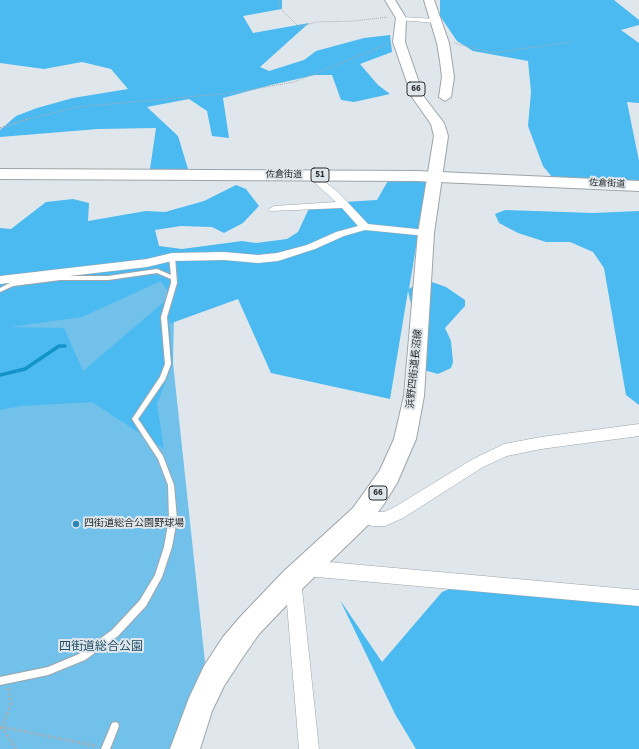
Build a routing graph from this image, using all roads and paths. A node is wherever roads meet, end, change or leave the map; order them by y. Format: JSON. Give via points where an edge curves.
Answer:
{"nodes":[{"id":1,"x":280,"y":0,"type":"edge"},
{"id":2,"x":390,"y":0,"type":"edge"},
{"id":3,"x":428,"y":0,"type":"edge"},
{"id":4,"x":400,"y":17,"type":"junction"},
{"id":5,"x":436,"y":21,"type":"junction"},
{"id":6,"x":399,"y":42,"type":"junction"},
{"id":7,"x":571,"y":42,"type":"dead end"},
{"id":8,"x":442,"y":43,"type":"junction"},
{"id":9,"x":444,"y":97,"type":"dead end"},
{"id":10,"x":0,"y":128,"type":"edge"},
{"id":11,"x":0,"y":174,"type":"edge"},
{"id":12,"x":316,"y":175,"type":"junction"},
{"id":13,"x":436,"y":177,"type":"junction"},
{"id":14,"x":639,"y":186,"type":"edge"},
{"id":15,"x":345,"y":205,"type":"junction"},
{"id":16,"x":274,"y":209,"type":"dead end"},
{"id":17,"x":365,"y":227,"type":"junction"},
{"id":18,"x":426,"y":233,"type":"junction"},
{"id":19,"x":172,"y":257,"type":"junction"},
{"id":20,"x":174,"y":278,"type":"junction"},
{"id":21,"x":0,"y":280,"type":"edge"},
{"id":22,"x":0,"y":290,"type":"edge"},
{"id":23,"x":639,"y":430,"type":"edge"},
{"id":24,"x":361,"y":516,"type":"junction"},
{"id":25,"x":299,"y":574,"type":"junction"},
{"id":26,"x":639,"y":598,"type":"edge"},
{"id":27,"x":4,"y":681,"type":"edge"},
{"id":28,"x":115,"y":726,"type":"dead end"},
{"id":29,"x":1,"y":728,"type":"edge"},
{"id":30,"x":105,"y":748,"type":"edge"},
{"id":31,"x":16,"y":749,"type":"edge"},
{"id":32,"x":185,"y":749,"type":"edge"},
{"id":33,"x":309,"y":749,"type":"edge"}],
"edges":[{"from":1,"to":4,"type":"path","via":[[278,6],[299,26],[316,22]]},
{"from":2,"to":4,"type":"main road"},
{"from":3,"to":5,"type":"main road"},
{"from":4,"to":5,"type":"street"},
{"from":4,"to":6,"type":"main road","name":"浜野四街道長沼線","number":"66"},
{"from":5,"to":8,"type":"main road"},
{"from":6,"to":10,"type":"path","via":[[374,48],[315,75],[281,85],[232,93],[77,107]]},
{"from":6,"to":13,"type":"main road","name":"浜野四街道長沼線","number":"66","via":[[418,97],[440,130]]},
{"from":7,"to":8,"type":"path","via":[[499,52]]},
{"from":8,"to":9,"type":"main road","via":[[448,77]]},
{"from":11,"to":12,"type":"highway","name":"佐倉街道","number":"51"},
{"from":12,"to":13,"type":"highway","name":"佐倉街道","number":"51"},
{"from":12,"to":15,"type":"street","via":[[320,183]]},
{"from":13,"to":14,"type":"highway","name":"佐倉街道","number":"51"},
{"from":13,"to":18,"type":"main road","name":"浜野四街道長沼線","number":"66"},
{"from":15,"to":16,"type":"street"},
{"from":15,"to":17,"type":"street"},
{"from":17,"to":18,"type":"street"},
{"from":17,"to":19,"type":"street","via":[[278,257]]},
{"from":18,"to":24,"type":"main road","name":"浜野四街道長沼線","number":"66","via":[[414,396],[409,423],[389,476]]},
{"from":19,"to":20,"type":"lane"},
{"from":19,"to":21,"type":"street","via":[[147,263]]},
{"from":20,"to":22,"type":"lane","via":[[157,271],[108,278],[60,278],[12,284]]},
{"from":20,"to":27,"type":"lane","via":[[164,317],[168,364],[163,378],[135,419],[161,458],[171,485],[173,518],[168,547],[158,577],[143,603],[115,633],[82,657],[48,671]]},
{"from":23,"to":24,"type":"street","via":[[504,450],[385,519]]},
{"from":24,"to":25,"type":"main road","name":"浜野四街道長沼線","number":"66"},
{"from":25,"to":26,"type":"street"},
{"from":25,"to":32,"type":"main road","name":"浜野四街道長沼線","number":"66","via":[[232,647],[214,676],[199,708]]},
{"from":25,"to":33,"type":"street"},
{"from":27,"to":29,"type":"path","via":[[11,704]]},
{"from":28,"to":30,"type":"lane"},
{"from":29,"to":30,"type":"path"},
{"from":29,"to":31,"type":"path"}]}
